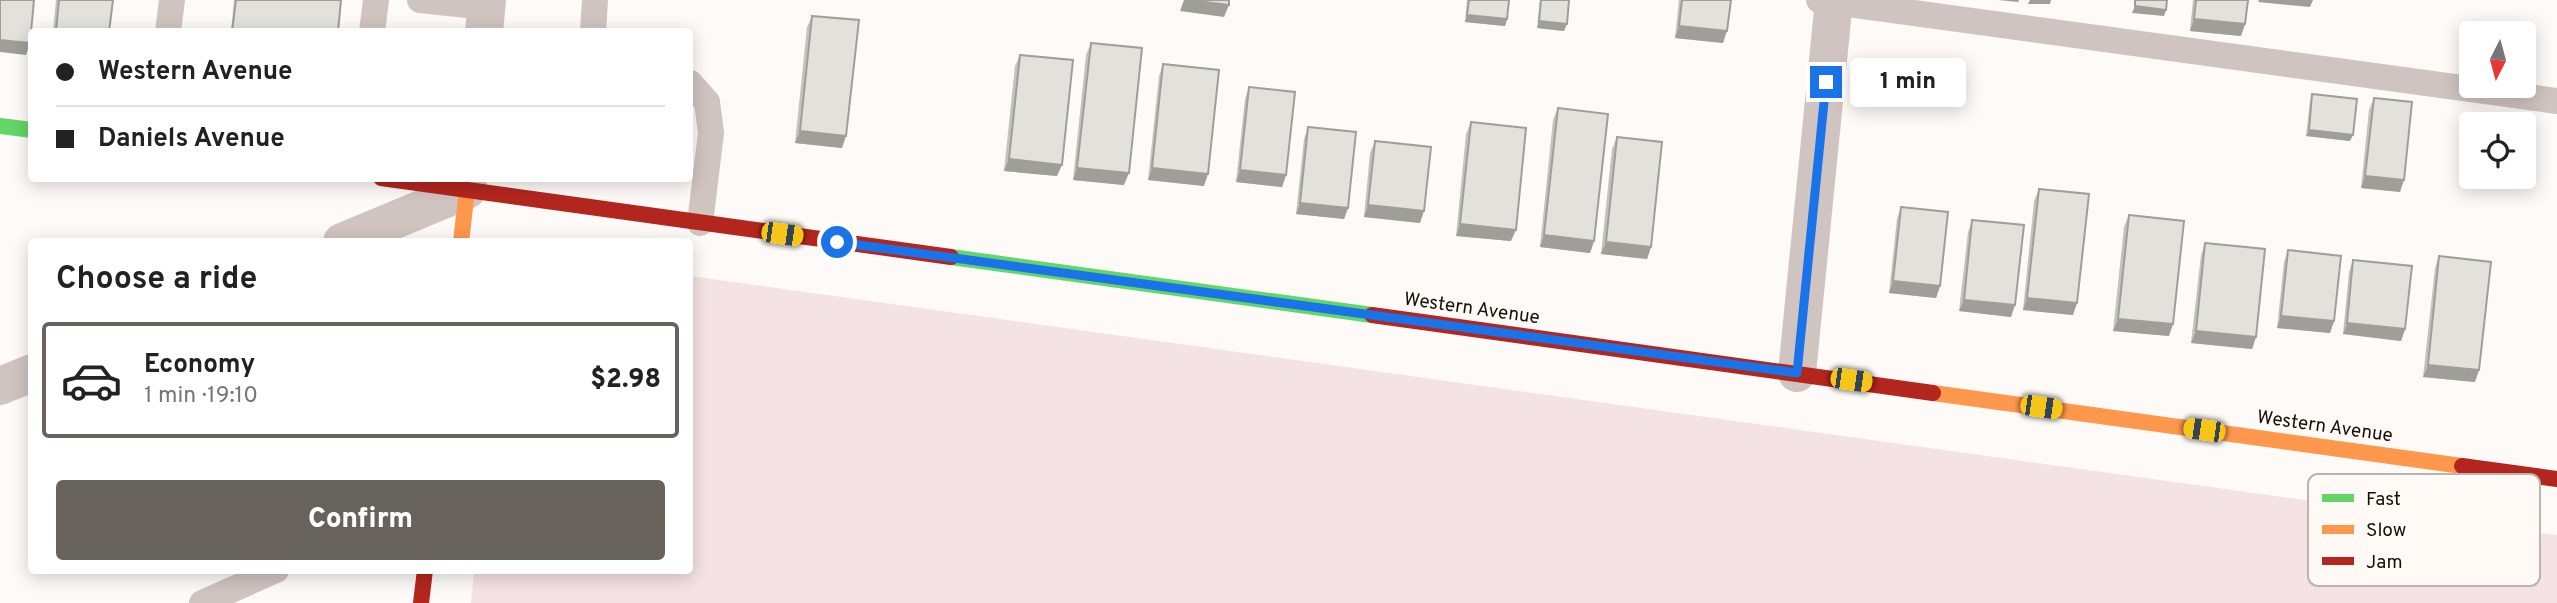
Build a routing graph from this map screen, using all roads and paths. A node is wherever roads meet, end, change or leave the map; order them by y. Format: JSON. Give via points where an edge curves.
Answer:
{"nodes":[{"id":1,"x":172,"y":0,"type":"edge"},
{"id":2,"x":376,"y":0,"type":"edge"},
{"id":3,"x":420,"y":0,"type":"edge"},
{"id":4,"x":595,"y":0,"type":"edge"},
{"id":5,"x":1828,"y":1,"type":"edge"},
{"id":6,"x":486,"y":13,"type":"edge"},
{"id":7,"x":168,"y":28,"type":"edge"},
{"id":8,"x":372,"y":28,"type":"edge"},
{"id":9,"x":593,"y":28,"type":"edge"},
{"id":10,"x":693,"y":86,"type":"edge"},
{"id":11,"x":2557,"y":101,"type":"edge"},
{"id":12,"x":0,"y":125,"type":"edge"},
{"id":13,"x":28,"y":129,"type":"edge"},
{"id":14,"x":431,"y":182,"type":"edge"},
{"id":15,"x":468,"y":185,"type":"edge"},
{"id":16,"x":700,"y":223,"type":"junction"},
{"id":17,"x":351,"y":238,"type":"edge"},
{"id":18,"x":461,"y":238,"type":"edge"},
{"id":19,"x":1797,"y":373,"type":"junction"},
{"id":20,"x":28,"y":375,"type":"edge"},
{"id":21,"x":0,"y":386,"type":"edge"},
{"id":22,"x":2521,"y":474,"type":"edge"},
{"id":23,"x":267,"y":574,"type":"edge"},
{"id":24,"x":425,"y":574,"type":"edge"},
{"id":25,"x":202,"y":603,"type":"edge"},
{"id":26,"x":421,"y":603,"type":"edge"}],
"edges":[{"from":1,"to":7,"type":"lane"},
{"from":2,"to":8,"type":"lane"},
{"from":3,"to":6,"type":"lane"},
{"from":4,"to":9,"type":"lane"},
{"from":5,"to":11,"type":"lane"},
{"from":5,"to":19,"type":"street"},
{"from":10,"to":16,"type":"lane","via":[[707,102],[711,133]]},
{"from":12,"to":13,"type":"main road"},
{"from":14,"to":15,"type":"main road","name":"Western Avenue"},
{"from":15,"to":16,"type":"main road","name":"Western Avenue"},
{"from":15,"to":17,"type":"street"},
{"from":15,"to":18,"type":"main road"},
{"from":16,"to":19,"type":"main road","name":"Western Avenue"},
{"from":19,"to":22,"type":"main road","name":"Western Avenue"},
{"from":20,"to":21,"type":"street"},
{"from":23,"to":25,"type":"lane"},
{"from":24,"to":26,"type":"main road"}]}
